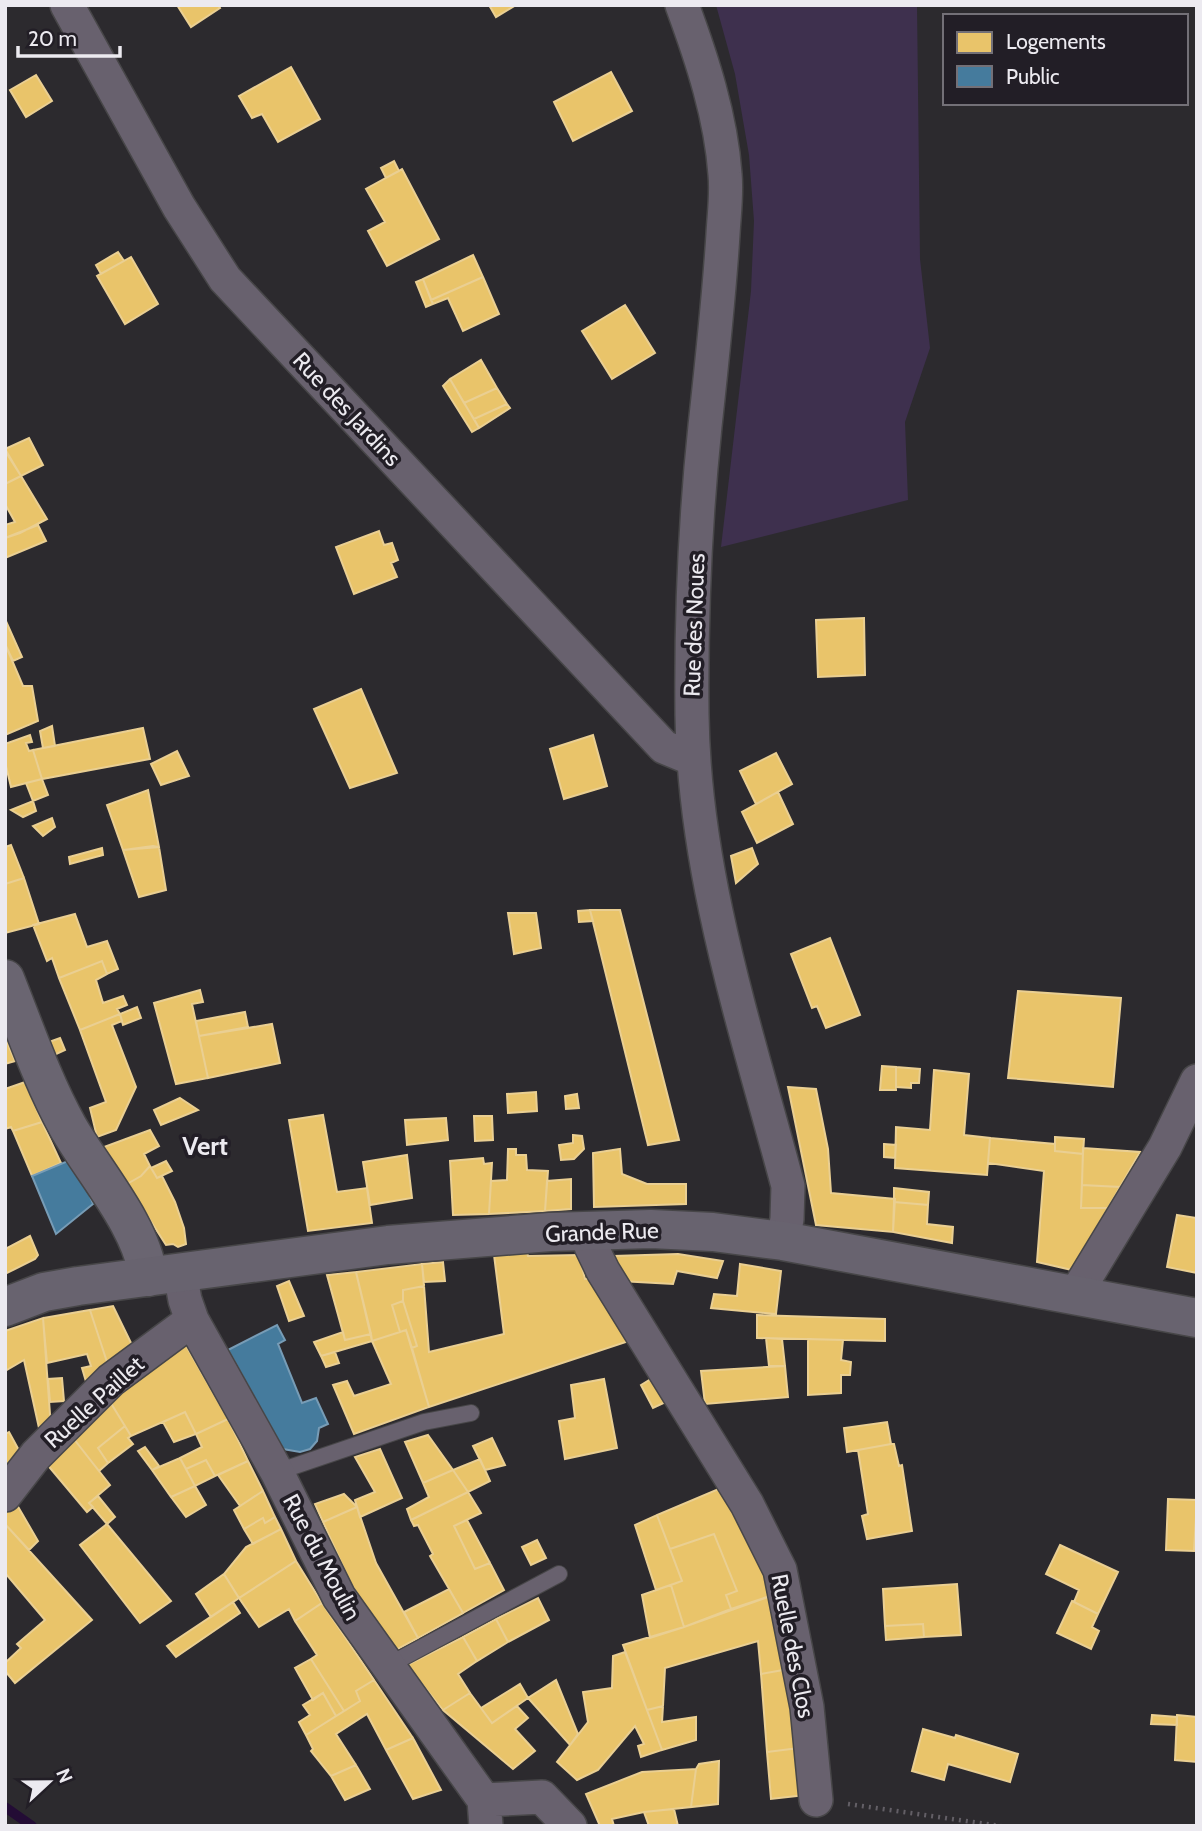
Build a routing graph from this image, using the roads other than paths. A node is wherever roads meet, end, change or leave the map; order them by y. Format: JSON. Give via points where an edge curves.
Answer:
{"nodes":[{"id":1,"x":67,"y":5,"type":"edge"},
{"id":2,"x":682,"y":5,"type":"edge"},
{"id":3,"x":693,"y":759,"type":"junction"},
{"id":4,"x":5,"y":979,"type":"edge"},
{"id":5,"x":1197,"y":1081,"type":"edge"},
{"id":6,"x":589,"y":1230,"type":"junction"},
{"id":7,"x":783,"y":1241,"type":"junction"},
{"id":8,"x":164,"y":1275,"type":"junction"},
{"id":9,"x":1075,"y":1295,"type":"junction"},
{"id":10,"x":5,"y":1307,"type":"edge"},
{"id":11,"x":1197,"y":1318,"type":"edge"},
{"id":12,"x":192,"y":1320,"type":"junction"},
{"id":13,"x":471,"y":1413,"type":"dead end"},
{"id":14,"x":277,"y":1472,"type":"junction"},
{"id":15,"x":5,"y":1495,"type":"edge"},
{"id":16,"x":559,"y":1574,"type":"dead end"},
{"id":17,"x":387,"y":1666,"type":"junction"},
{"id":18,"x":816,"y":1800,"type":"road end"},
{"id":19,"x":485,"y":1813,"type":"edge"},
{"id":20,"x":570,"y":1826,"type":"edge"}],
"edges":[{"from":1,"to":3,"type":"street","name":"Rue des Jardins","via":[[179,207],[225,279],[664,747]]},
{"from":2,"to":3,"type":"street","name":"Rue des Noues","via":[[715,110],[725,175],[693,604]]},
{"from":3,"to":7,"type":"street","name":"Rue des Noues","via":[[703,850],[721,931],[788,1186]]},
{"from":4,"to":8,"type":"street","via":[[49,1091],[137,1240],[147,1267]]},
{"from":5,"to":9,"type":"street","via":[[1165,1147]]},
{"from":6,"to":7,"type":"main road","name":"Grande Rue","via":[[713,1232]]},
{"from":6,"to":8,"type":"main road","name":"Grande Rue","via":[[388,1245]]},
{"from":6,"to":18,"type":"street","name":"Ruelle des Clos","via":[[603,1271],[747,1504],[779,1570],[807,1707]]},
{"from":7,"to":9,"type":"main road","name":"Grande Rue"},
{"from":8,"to":10,"type":"main road","name":"Grande Rue","via":[[44,1292]]},
{"from":8,"to":12,"type":"street","name":"Rue du Moulin","via":[[185,1300]]},
{"from":9,"to":11,"type":"main road","name":"Grande Rue"},
{"from":12,"to":14,"type":"street","name":"Rue du Moulin"},
{"from":12,"to":15,"type":"street","name":"Ruelle Paillet","via":[[111,1380],[36,1455]]},
{"from":13,"to":14,"type":"lane","via":[[424,1422]]},
{"from":14,"to":17,"type":"street","name":"Rue du Moulin","via":[[339,1597]]},
{"from":16,"to":17,"type":"lane"},
{"from":17,"to":19,"type":"street","name":"Rue du Moulin"},
{"from":19,"to":20,"type":"street","via":[[542,1797]]}]}
